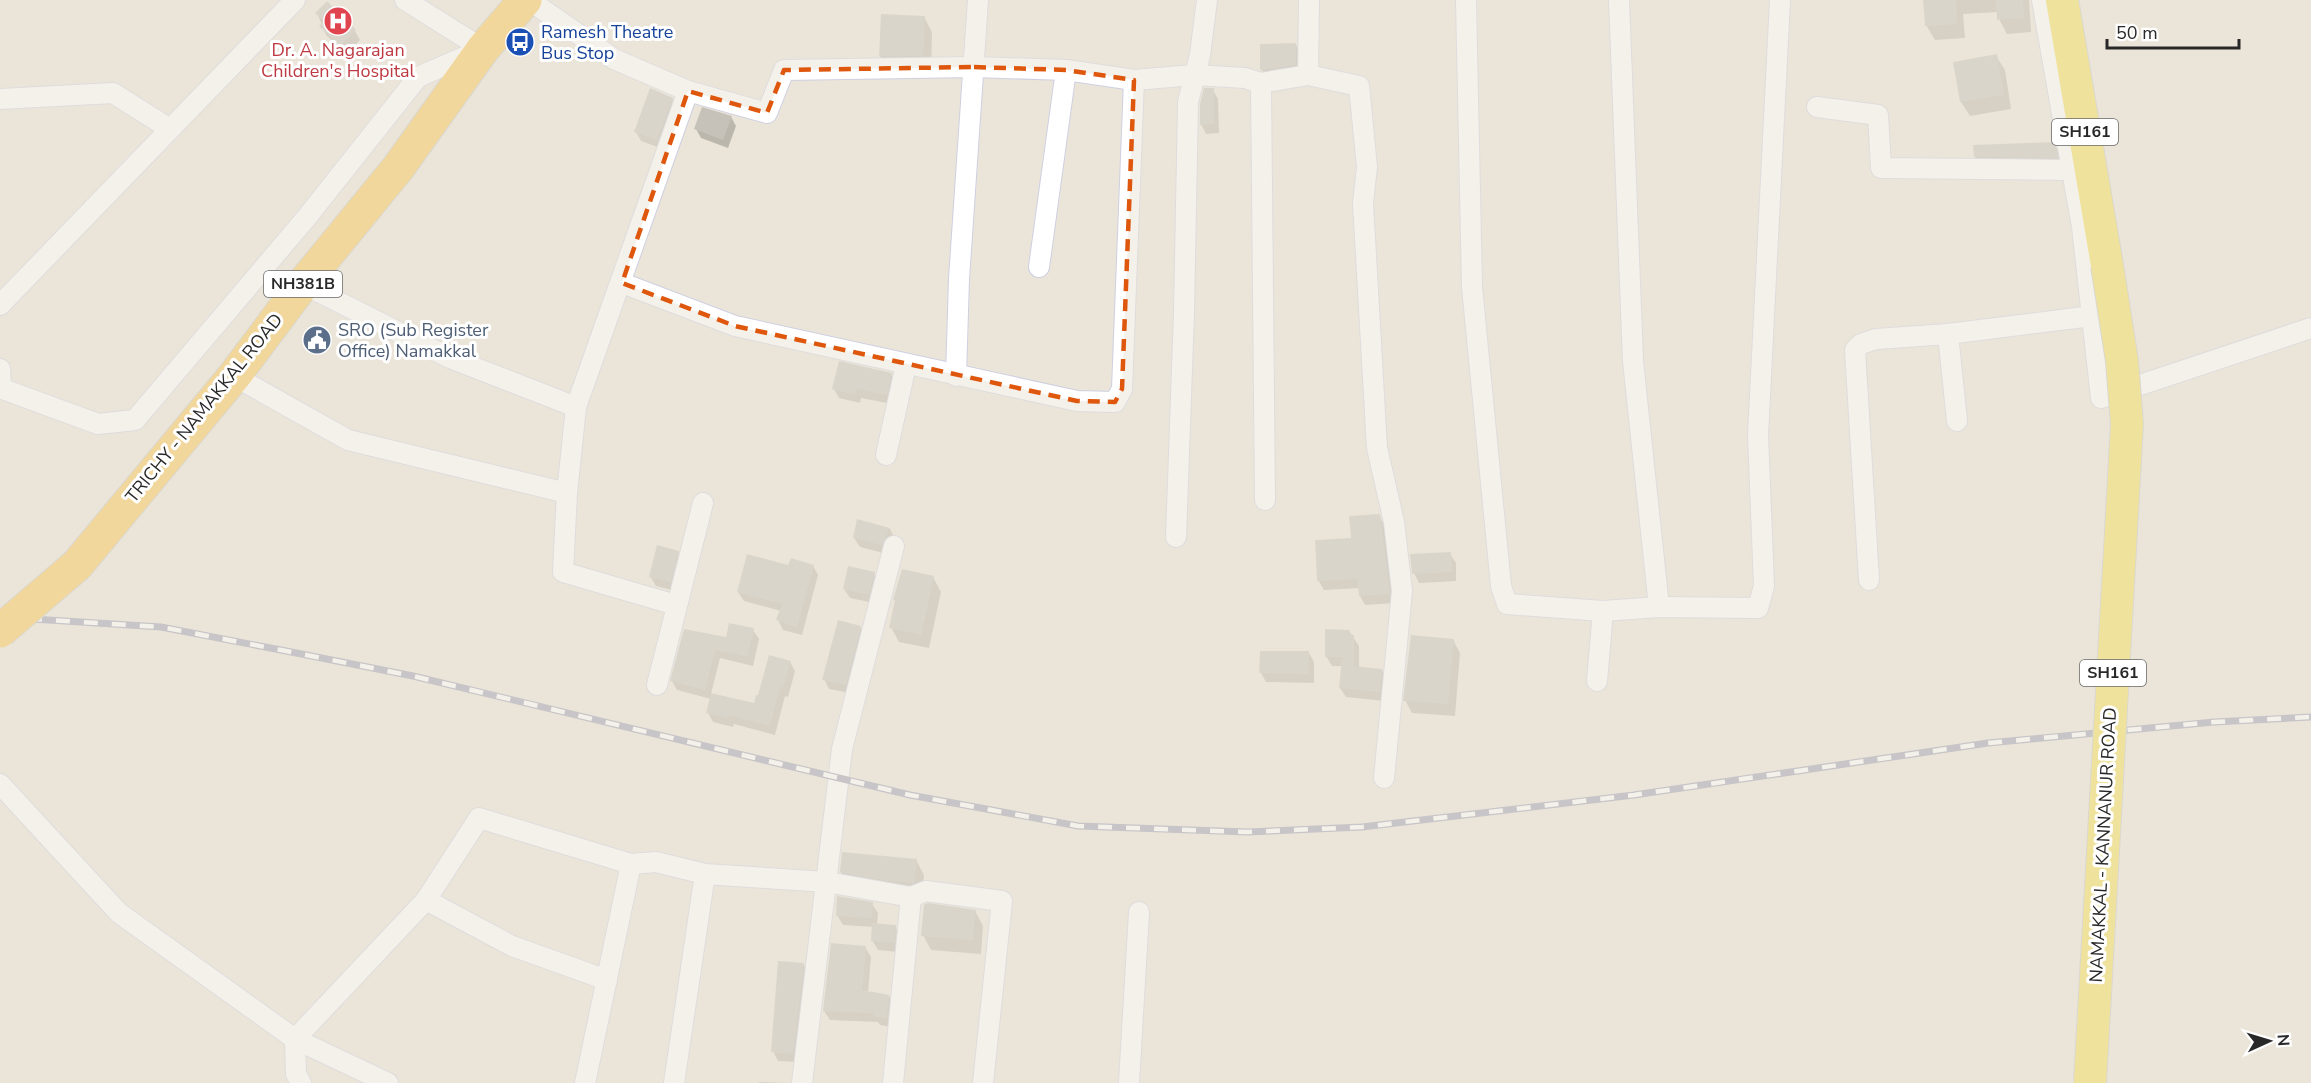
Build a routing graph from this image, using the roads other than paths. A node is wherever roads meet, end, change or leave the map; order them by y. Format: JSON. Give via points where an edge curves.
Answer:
{"nodes":[{"id":1,"x":295,"y":0,"type":"edge"},
{"id":2,"x":405,"y":0,"type":"edge"},
{"id":3,"x":527,"y":0,"type":"edge"},
{"id":4,"x":978,"y":0,"type":"edge"},
{"id":5,"x":1207,"y":0,"type":"edge"},
{"id":6,"x":1309,"y":0,"type":"edge"},
{"id":7,"x":1466,"y":0,"type":"edge"},
{"id":8,"x":1619,"y":0,"type":"edge"},
{"id":9,"x":1780,"y":0,"type":"edge"},
{"id":10,"x":2042,"y":0,"type":"edge"},
{"id":11,"x":2062,"y":0,"type":"edge"},
{"id":12,"x":483,"y":49,"type":"junction"},
{"id":13,"x":975,"y":68,"type":"junction"},
{"id":14,"x":1066,"y":70,"type":"junction"},
{"id":15,"x":1194,"y":75,"type":"junction"},
{"id":16,"x":1308,"y":75,"type":"junction"},
{"id":17,"x":1134,"y":80,"type":"junction"},
{"id":18,"x":1261,"y":83,"type":"junction"},
{"id":19,"x":688,"y":91,"type":"junction"},
{"id":20,"x":0,"y":99,"type":"edge"},
{"id":21,"x":1817,"y":107,"type":"dead end"},
{"id":22,"x":170,"y":129,"type":"junction"},
{"id":23,"x":2072,"y":170,"type":"junction"},
{"id":24,"x":1039,"y":267,"type":"dead end"},
{"id":25,"x":622,"y":283,"type":"junction"},
{"id":26,"x":303,"y":284,"type":"junction"},
{"id":27,"x":0,"y":304,"type":"edge"},
{"id":28,"x":2092,"y":316,"type":"junction"},
{"id":29,"x":2311,"y":328,"type":"edge"},
{"id":30,"x":1948,"y":334,"type":"junction"},
{"id":31,"x":906,"y":365,"type":"junction"},
{"id":32,"x":0,"y":369,"type":"edge"},
{"id":33,"x":234,"y":375,"type":"junction"},
{"id":34,"x":956,"y":376,"type":"junction"},
{"id":35,"x":0,"y":388,"type":"edge"},
{"id":36,"x":576,"y":407,"type":"junction"},
{"id":37,"x":1958,"y":421,"type":"dead end"},
{"id":38,"x":886,"y":455,"type":"dead end"},
{"id":39,"x":567,"y":493,"type":"junction"},
{"id":40,"x":1265,"y":500,"type":"dead end"},
{"id":41,"x":703,"y":503,"type":"dead end"},
{"id":42,"x":1176,"y":537,"type":"dead end"},
{"id":43,"x":894,"y":546,"type":"dead end"},
{"id":44,"x":1869,"y":580,"type":"dead end"},
{"id":45,"x":676,"y":605,"type":"junction"},
{"id":46,"x":1659,"y":607,"type":"junction"},
{"id":47,"x":1603,"y":611,"type":"junction"},
{"id":48,"x":0,"y":631,"type":"edge"},
{"id":49,"x":1597,"y":681,"type":"dead end"},
{"id":50,"x":657,"y":685,"type":"dead end"},
{"id":51,"x":1384,"y":778,"type":"dead end"},
{"id":52,"x":0,"y":784,"type":"edge"},
{"id":53,"x":631,"y":864,"type":"junction"},
{"id":54,"x":705,"y":874,"type":"junction"},
{"id":55,"x":826,"y":882,"type":"junction"},
{"id":56,"x":911,"y":897,"type":"junction"},
{"id":57,"x":426,"y":900,"type":"junction"},
{"id":58,"x":1139,"y":912,"type":"dead end"},
{"id":59,"x":607,"y":980,"type":"junction"},
{"id":60,"x":296,"y":1039,"type":"junction"},
{"id":61,"x":301,"y":1083,"type":"edge"},
{"id":62,"x":388,"y":1083,"type":"edge"},
{"id":63,"x":585,"y":1083,"type":"edge"},
{"id":64,"x":674,"y":1083,"type":"edge"},
{"id":65,"x":802,"y":1083,"type":"edge"},
{"id":66,"x":894,"y":1083,"type":"edge"},
{"id":67,"x":983,"y":1083,"type":"edge"},
{"id":68,"x":1129,"y":1083,"type":"edge"},
{"id":69,"x":2090,"y":1083,"type":"edge"}],
"edges":[{"from":1,"to":22,"type":"street"},
{"from":2,"to":12,"type":"street"},
{"from":3,"to":12,"type":"highway","name":"TRICHY - NAMAKKAL ROAD","number":"NH381B"},
{"from":3,"to":19,"type":"street","via":[[614,59]]},
{"from":4,"to":13,"type":"street"},
{"from":5,"to":15,"type":"street"},
{"from":6,"to":16,"type":"street"},
{"from":7,"to":47,"type":"street","via":[[1472,287],[1501,586],[1507,604]]},
{"from":8,"to":46,"type":"street","via":[[1633,361]]},
{"from":9,"to":46,"type":"street","via":[[1758,435],[1764,586],[1758,608]]},
{"from":10,"to":23,"type":"street"},
{"from":11,"to":69,"type":"main road","name":"NAMAKKAL - KANNANUR ROAD","number":"SH161","bridge":true,"via":[[2122,361],[2127,424]]},
{"from":12,"to":26,"type":"highway","name":"TRICHY - NAMAKKAL ROAD","number":"NH381B","via":[[398,168]]},
{"from":12,"to":35,"type":"street","via":[[418,77],[307,217],[135,420],[98,424]]},
{"from":13,"to":14,"type":"street"},
{"from":13,"to":19,"type":"street","via":[[784,70],[767,113]]},
{"from":13,"to":34,"type":"street","via":[[958,279]]},
{"from":14,"to":17,"type":"street"},
{"from":14,"to":24,"type":"street"},
{"from":15,"to":17,"type":"street"},
{"from":15,"to":18,"type":"street","via":[[1245,78]]},
{"from":15,"to":42,"type":"street","via":[[1188,102]]},
{"from":16,"to":18,"type":"street"},
{"from":16,"to":51,"type":"street","via":[[1359,86],[1367,167],[1363,203],[1377,448],[1394,522],[1402,591]]},
{"from":17,"to":34,"type":"street","via":[[1122,389],[1115,402],[1077,401]]},
{"from":18,"to":40,"type":"street"},
{"from":19,"to":25,"type":"street"},
{"from":20,"to":22,"type":"street","via":[[113,93]]},
{"from":21,"to":23,"type":"street","via":[[1878,115],[1881,168]]},
{"from":22,"to":27,"type":"street"},
{"from":23,"to":28,"type":"street"},
{"from":25,"to":31,"type":"street","via":[[735,326]]},
{"from":25,"to":36,"type":"street"},
{"from":26,"to":33,"type":"highway","name":"TRICHY - NAMAKKAL ROAD","number":"NH381B"},
{"from":26,"to":36,"type":"street","via":[[450,358]]},
{"from":28,"to":29,"type":"street","via":[[2101,398]]},
{"from":28,"to":30,"type":"street"},
{"from":30,"to":37,"type":"street"},
{"from":30,"to":44,"type":"street","via":[[1876,339],[1855,350]]},
{"from":31,"to":34,"type":"street"},
{"from":31,"to":38,"type":"street"},
{"from":32,"to":35,"type":"street"},
{"from":33,"to":39,"type":"street","via":[[348,440]]},
{"from":33,"to":48,"type":"highway","name":"TRICHY - NAMAKKAL ROAD","number":"NH381B","bridge":true,"via":[[77,565]]},
{"from":36,"to":39,"type":"street"},
{"from":39,"to":45,"type":"street","via":[[563,572]]},
{"from":41,"to":45,"type":"street"},
{"from":43,"to":55,"type":"street","via":[[842,749]]},
{"from":45,"to":50,"type":"street"},
{"from":46,"to":47,"type":"street"},
{"from":47,"to":49,"type":"street"},
{"from":52,"to":60,"type":"street","via":[[119,913]]},
{"from":53,"to":54,"type":"street","via":[[656,862]]},
{"from":53,"to":57,"type":"street","via":[[479,818]]},
{"from":53,"to":59,"type":"street"},
{"from":54,"to":55,"type":"street"},
{"from":54,"to":64,"type":"street"},
{"from":55,"to":56,"type":"street"},
{"from":55,"to":65,"type":"street"},
{"from":56,"to":66,"type":"street"},
{"from":56,"to":67,"type":"street","via":[[926,891],[1002,901]]},
{"from":57,"to":59,"type":"street","via":[[512,946]]},
{"from":57,"to":60,"type":"street"},
{"from":58,"to":68,"type":"street"},
{"from":59,"to":63,"type":"street"},
{"from":60,"to":61,"type":"street"},
{"from":60,"to":62,"type":"street"}]}
